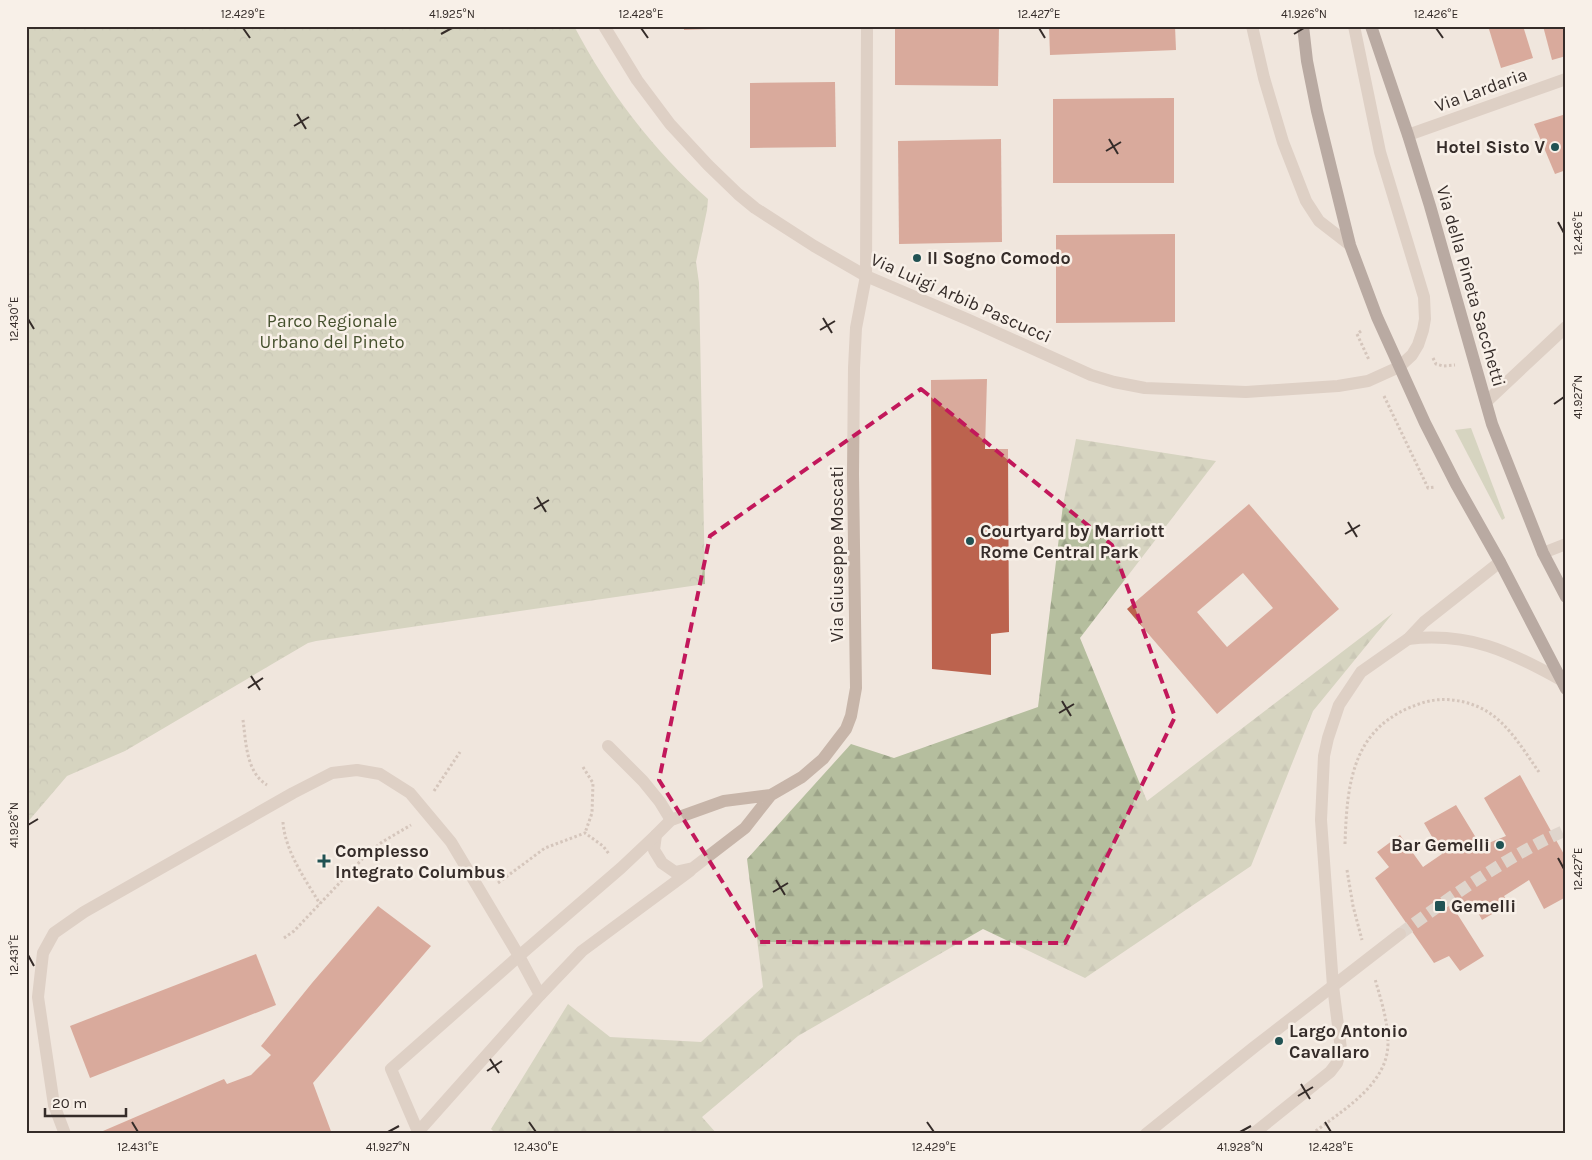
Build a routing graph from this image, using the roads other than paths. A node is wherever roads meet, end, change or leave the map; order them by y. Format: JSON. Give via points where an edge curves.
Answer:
{"nodes":[{"id":1,"x":604,"y":26,"type":"edge"},
{"id":2,"x":867,"y":26,"type":"edge"},
{"id":3,"x":1252,"y":26,"type":"edge"},
{"id":4,"x":1303,"y":26,"type":"edge"},
{"id":5,"x":1354,"y":26,"type":"edge"},
{"id":6,"x":1370,"y":26,"type":"edge"},
{"id":7,"x":1566,"y":79,"type":"edge"},
{"id":8,"x":1408,"y":135,"type":"junction"},
{"id":9,"x":1350,"y":245,"type":"junction"},
{"id":10,"x":866,"y":276,"type":"junction"},
{"id":11,"x":1566,"y":327,"type":"edge"},
{"id":12,"x":1399,"y":367,"type":"junction"},
{"id":13,"x":1486,"y":402,"type":"junction"},
{"id":14,"x":1566,"y":544,"type":"edge"},
{"id":15,"x":1543,"y":554,"type":"junction"},
{"id":16,"x":1500,"y":562,"type":"junction"},
{"id":17,"x":1566,"y":597,"type":"edge"},
{"id":18,"x":1408,"y":639,"type":"junction"},
{"id":19,"x":1564,"y":685,"type":"edge"},
{"id":20,"x":608,"y":746,"type":"dead end"},
{"id":21,"x":771,"y":795,"type":"junction"},
{"id":22,"x":671,"y":820,"type":"junction"},
{"id":23,"x":656,"y":835,"type":"junction"},
{"id":24,"x":693,"y":868,"type":"junction"},
{"id":25,"x":1400,"y":934,"type":"tunnel mouth"},
{"id":26,"x":519,"y":956,"type":"junction"},
{"id":27,"x":1333,"y":986,"type":"junction"},
{"id":28,"x":540,"y":995,"type":"junction"},
{"id":29,"x":419,"y":1133,"type":"edge"},
{"id":30,"x":64,"y":1134,"type":"edge"},
{"id":31,"x":1146,"y":1134,"type":"edge"},
{"id":32,"x":1253,"y":1134,"type":"edge"}],
"edges":[{"from":1,"to":10,"type":"street","name":"Via Luigi Arbib Pascucci","via":[[653,104],[714,171],[755,208]]},
{"from":2,"to":10,"type":"street","name":"Via Giuseppe Moscati"},
{"from":3,"to":9,"type":"street","via":[[1283,142],[1306,201],[1319,221]]},
{"from":4,"to":9,"type":"main road","via":[[1317,111]]},
{"from":5,"to":12,"type":"street","via":[[1380,152],[1426,308],[1418,345]]},
{"from":6,"to":8,"type":"main road","name":"Via della Pineta Sacchetti"},
{"from":7,"to":8,"type":"street","name":"Via Lardaria"},
{"from":8,"to":13,"type":"main road","name":"Via della Pineta Sacchetti"},
{"from":9,"to":12,"type":"main road"},
{"from":10,"to":12,"type":"street","name":"Via Luigi Arbib Pascucci","via":[[1091,375],[1145,388],[1246,392],[1338,386],[1376,378]]},
{"from":10,"to":21,"type":"street","name":"Via Giuseppe Moscati","via":[[856,328],[854,368],[856,688],[852,716],[823,759],[802,777]]},
{"from":11,"to":13,"type":"street"},
{"from":12,"to":16,"type":"main road","via":[[1442,458]]},
{"from":13,"to":15,"type":"main road","name":"Via della Pineta Sacchetti"},
{"from":14,"to":15,"type":"street"},
{"from":15,"to":17,"type":"main road","name":"Via della Pineta Sacchetti"},
{"from":16,"to":18,"type":"street","via":[[1424,622]]},
{"from":16,"to":19,"type":"main road"},
{"from":18,"to":19,"type":"street","via":[[1440,636],[1490,646],[1511,654]]},
{"from":18,"to":27,"type":"street","via":[[1368,666],[1352,684],[1339,705],[1324,756],[1322,838]]},
{"from":20,"to":22,"type":"street","via":[[644,781]]},
{"from":21,"to":22,"type":"street","name":"Via Giuseppe Moscati","via":[[724,801]]},
{"from":21,"to":24,"type":"street","name":"Via Giuseppe Moscati","via":[[745,828]]},
{"from":22,"to":23,"type":"street","name":"Via Giuseppe Moscati"},
{"from":23,"to":24,"type":"street","via":[[654,850],[662,863],[675,872]]},
{"from":23,"to":26,"type":"street","name":"Via Giuseppe Moscati"},
{"from":24,"to":28,"type":"street","name":"Via Giuseppe Moscati","via":[[582,952]]},
{"from":25,"to":27,"type":"street"},
{"from":26,"to":28,"type":"street"},
{"from":26,"to":29,"type":"street","name":"Via Giuseppe Moscati","via":[[391,1069]]},
{"from":26,"to":30,"type":"street","via":[[451,842],[410,793],[380,774],[357,770],[332,772],[84,912],[54,933],[43,953],[38,997],[54,1105]]},
{"from":27,"to":31,"type":"street"},
{"from":27,"to":32,"type":"street","via":[[1341,1049],[1337,1063]]},
{"from":28,"to":29,"type":"street","name":"Via Giuseppe Moscati"}]}
